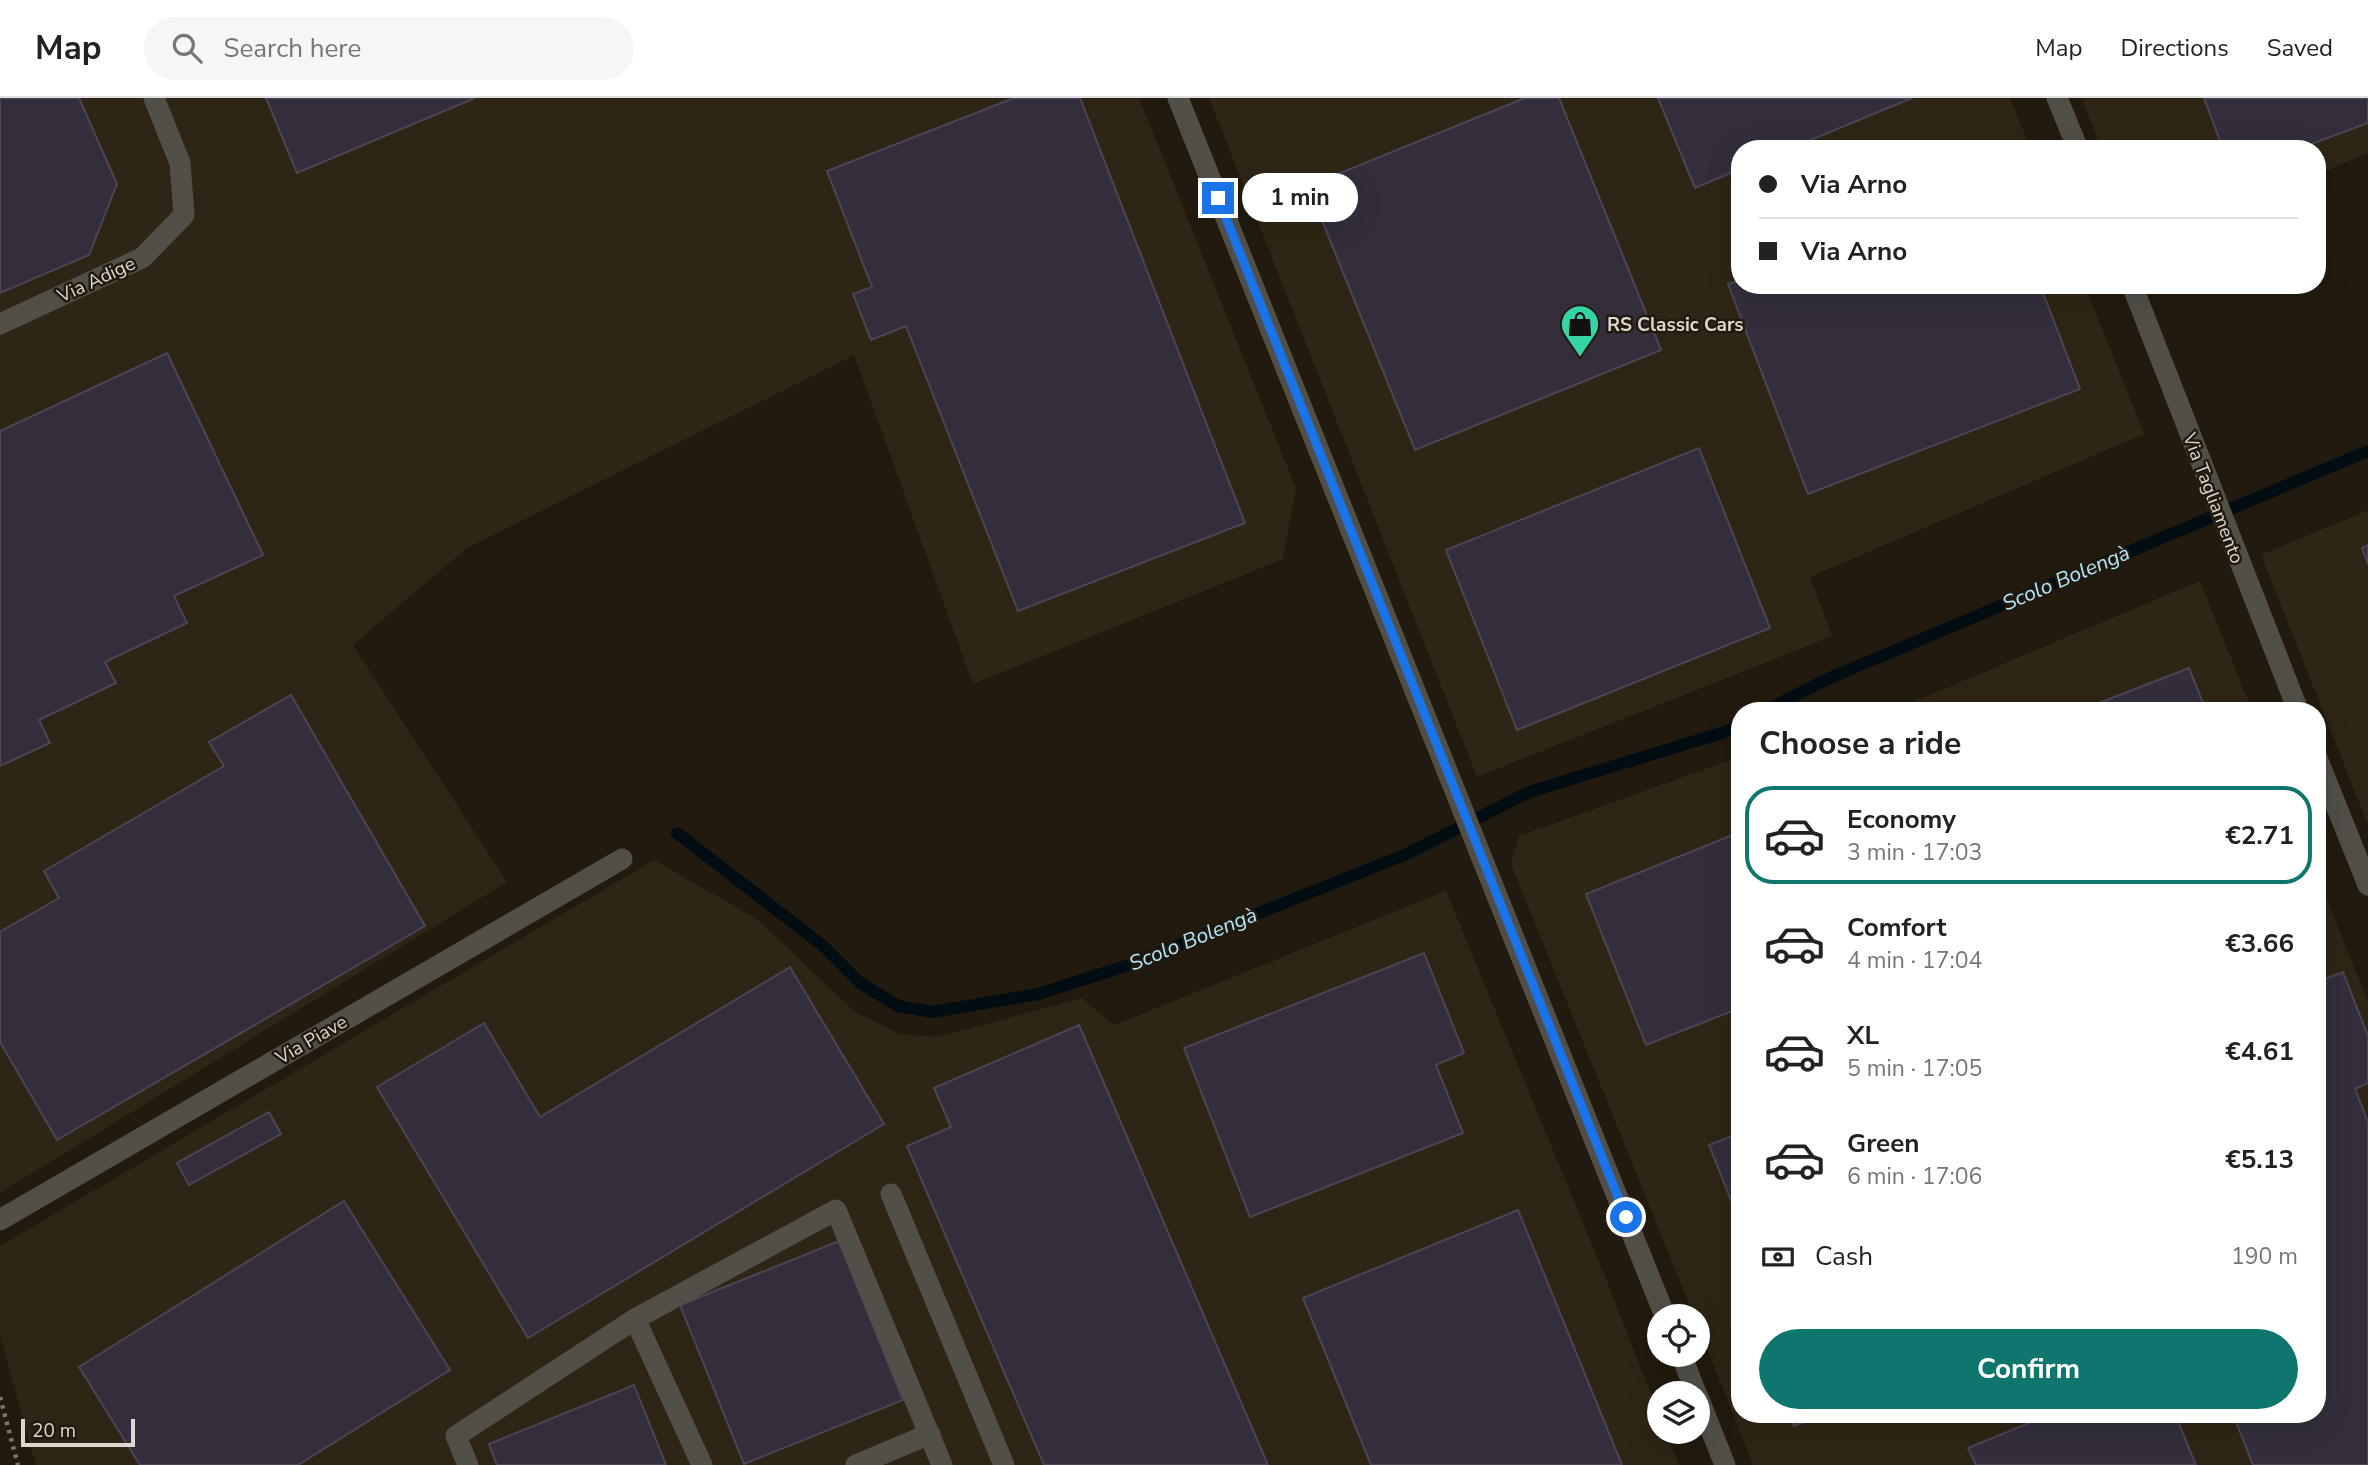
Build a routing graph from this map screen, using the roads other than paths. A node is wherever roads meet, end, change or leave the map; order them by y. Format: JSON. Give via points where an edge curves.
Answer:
{"nodes":[{"id":1,"x":154,"y":98,"type":"edge"},
{"id":2,"x":1178,"y":98,"type":"edge"},
{"id":3,"x":2057,"y":98,"type":"edge"},
{"id":4,"x":2074,"y":140,"type":"edge"},
{"id":5,"x":2135,"y":294,"type":"edge"},
{"id":6,"x":0,"y":324,"type":"edge"},
{"id":7,"x":2295,"y":702,"type":"edge"},
{"id":8,"x":2326,"y":780,"type":"edge"},
{"id":9,"x":622,"y":859,"type":"dead end"},
{"id":10,"x":2368,"y":885,"type":"edge"},
{"id":11,"x":891,"y":1194,"type":"dead end"},
{"id":12,"x":0,"y":1220,"type":"edge"},
{"id":13,"x":1660,"y":1304,"type":"edge"},
{"id":14,"x":635,"y":1319,"type":"junction"},
{"id":15,"x":1710,"y":1428,"type":"edge"},
{"id":16,"x":930,"y":1434,"type":"junction"},
{"id":17,"x":468,"y":1465,"type":"edge"},
{"id":18,"x":702,"y":1465,"type":"edge"},
{"id":19,"x":856,"y":1465,"type":"edge"},
{"id":20,"x":942,"y":1465,"type":"edge"},
{"id":21,"x":1004,"y":1465,"type":"edge"},
{"id":22,"x":1725,"y":1465,"type":"edge"}],
"edges":[{"from":1,"to":6,"type":"street","name":"Via Adige","via":[[180,163],[184,215],[142,258]]},
{"from":2,"to":13,"type":"street"},
{"from":3,"to":4,"type":"street"},
{"from":5,"to":7,"type":"street","name":"Via Tagliamento"},
{"from":8,"to":10,"type":"street"},
{"from":9,"to":12,"type":"street","name":"Via Piave"},
{"from":11,"to":21,"type":"street"},
{"from":14,"to":16,"type":"street","via":[[836,1210]]},
{"from":14,"to":17,"type":"street","via":[[456,1436]]},
{"from":14,"to":18,"type":"street"},
{"from":15,"to":22,"type":"street"},
{"from":16,"to":19,"type":"street"},
{"from":16,"to":20,"type":"street"}]}
